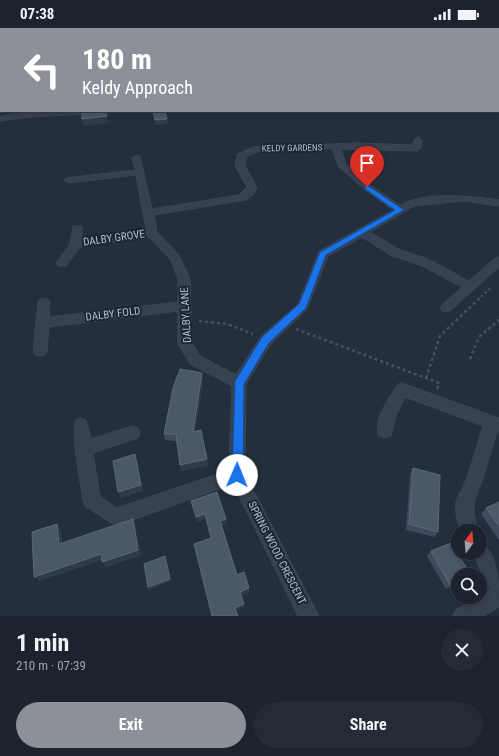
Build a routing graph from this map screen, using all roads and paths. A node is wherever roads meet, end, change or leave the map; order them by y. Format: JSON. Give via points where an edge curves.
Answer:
{"nodes":[{"id":1,"x":28,"y":112,"type":"edge"},
{"id":2,"x":86,"y":112,"type":"edge"},
{"id":3,"x":2,"y":120,"type":"edge"},
{"id":4,"x":336,"y":147,"type":"junction"},
{"id":5,"x":417,"y":147,"type":"dead end"},
{"id":6,"x":137,"y":158,"type":"dead end"},
{"id":7,"x":140,"y":172,"type":"junction"},
{"id":8,"x":70,"y":180,"type":"dead end"},
{"id":9,"x":499,"y":203,"type":"edge"},
{"id":10,"x":400,"y":210,"type":"junction"},
{"id":11,"x":147,"y":213,"type":"junction"},
{"id":12,"x":77,"y":228,"type":"dead end"},
{"id":13,"x":362,"y":232,"type":"junction"},
{"id":14,"x":152,"y":233,"type":"junction"},
{"id":15,"x":76,"y":244,"type":"junction"},
{"id":16,"x":499,"y":261,"type":"edge"},
{"id":17,"x":62,"y":263,"type":"dead end"},
{"id":18,"x":496,"y":282,"type":"dead end"},
{"id":19,"x":469,"y":286,"type":"junction"},
{"id":20,"x":44,"y":302,"type":"dead end"},
{"id":21,"x":184,"y":306,"type":"junction"},
{"id":22,"x":446,"y":308,"type":"dead end"},
{"id":23,"x":499,"y":320,"type":"edge"},
{"id":24,"x":184,"y":322,"type":"junction"},
{"id":25,"x":42,"y":323,"type":"junction"},
{"id":26,"x":283,"y":324,"type":"junction"},
{"id":27,"x":266,"y":340,"type":"junction"},
{"id":28,"x":40,"y":351,"type":"dead end"},
{"id":29,"x":470,"y":359,"type":"dead end"},
{"id":30,"x":426,"y":378,"type":"junction"},
{"id":31,"x":239,"y":384,"type":"junction"},
{"id":32,"x":434,"y":402,"type":"junction"},
{"id":33,"x":496,"y":424,"type":"edge"},
{"id":34,"x":81,"y":425,"type":"dead end"},
{"id":35,"x":385,"y":431,"type":"dead end"},
{"id":36,"x":132,"y":433,"type":"dead end"},
{"id":37,"x":84,"y":449,"type":"junction"},
{"id":38,"x":237,"y":475,"type":"junction"},
{"id":39,"x":467,"y":524,"type":"edge"},
{"id":40,"x":485,"y":560,"type":"edge"},
{"id":41,"x":499,"y":588,"type":"edge"},
{"id":42,"x":499,"y":594,"type":"edge"},
{"id":43,"x":309,"y":616,"type":"edge"},
{"id":44,"x":463,"y":616,"type":"edge"}],
"edges":[{"from":1,"to":2,"type":"street","via":[[48,115]]},
{"from":1,"to":3,"type":"street"},
{"from":4,"to":5,"type":"street","name":"KELDY GARDENS"},
{"from":4,"to":10,"type":"street","via":[[342,164],[367,187]]},
{"from":4,"to":11,"type":"street","name":"KELDY GARDENS","via":[[256,149],[243,154],[241,160],[240,166],[252,186],[249,193],[242,198]]},
{"from":6,"to":7,"type":"street","name":"DALBY LANE"},
{"from":7,"to":8,"type":"street"},
{"from":7,"to":11,"type":"street","name":"DALBY LANE"},
{"from":9,"to":10,"type":"street","via":[[464,198],[412,203]]},
{"from":10,"to":13,"type":"street"},
{"from":11,"to":14,"type":"street","name":"DALBY LANE"},
{"from":12,"to":15,"type":"street","name":"DALBY GROVE"},
{"from":13,"to":19,"type":"street","via":[[394,252],[424,262]]},
{"from":13,"to":26,"type":"street","via":[[323,254],[303,306]]},
{"from":14,"to":15,"type":"street","name":"DALBY GROVE"},
{"from":14,"to":21,"type":"street","name":"DALBY LANE","via":[[175,258],[184,279]]},
{"from":15,"to":17,"type":"street","name":"DALBY GROVE"},
{"from":16,"to":19,"type":"street"},
{"from":18,"to":30,"type":"path","via":[[440,336]]},
{"from":19,"to":22,"type":"street"},
{"from":20,"to":25,"type":"street"},
{"from":21,"to":24,"type":"street","name":"DALBY LANE"},
{"from":21,"to":25,"type":"street","name":"DALBY FOLD"},
{"from":23,"to":29,"type":"path","via":[[478,337]]},
{"from":24,"to":27,"type":"path","via":[[214,321],[236,325]]},
{"from":24,"to":31,"type":"street","name":"DALBY LANE","via":[[185,344],[195,360]]},
{"from":25,"to":28,"type":"street"},
{"from":26,"to":27,"type":"street"},
{"from":26,"to":30,"type":"path"},
{"from":27,"to":31,"type":"street"},
{"from":30,"to":32,"type":"path","via":[[439,383]]},
{"from":31,"to":38,"type":"street","name":"SPRING WOOD CRESCENT"},
{"from":32,"to":33,"type":"street"},
{"from":32,"to":35,"type":"street","via":[[402,390],[387,417]]},
{"from":33,"to":39,"type":"street","via":[[465,501]]},
{"from":34,"to":37,"type":"street"},
{"from":36,"to":37,"type":"street"},
{"from":37,"to":38,"type":"street","via":[[92,501],[116,517]]},
{"from":38,"to":43,"type":"street","name":"SPRING WOOD CRESCENT"},
{"from":40,"to":41,"type":"street"},
{"from":42,"to":44,"type":"street"}]}
